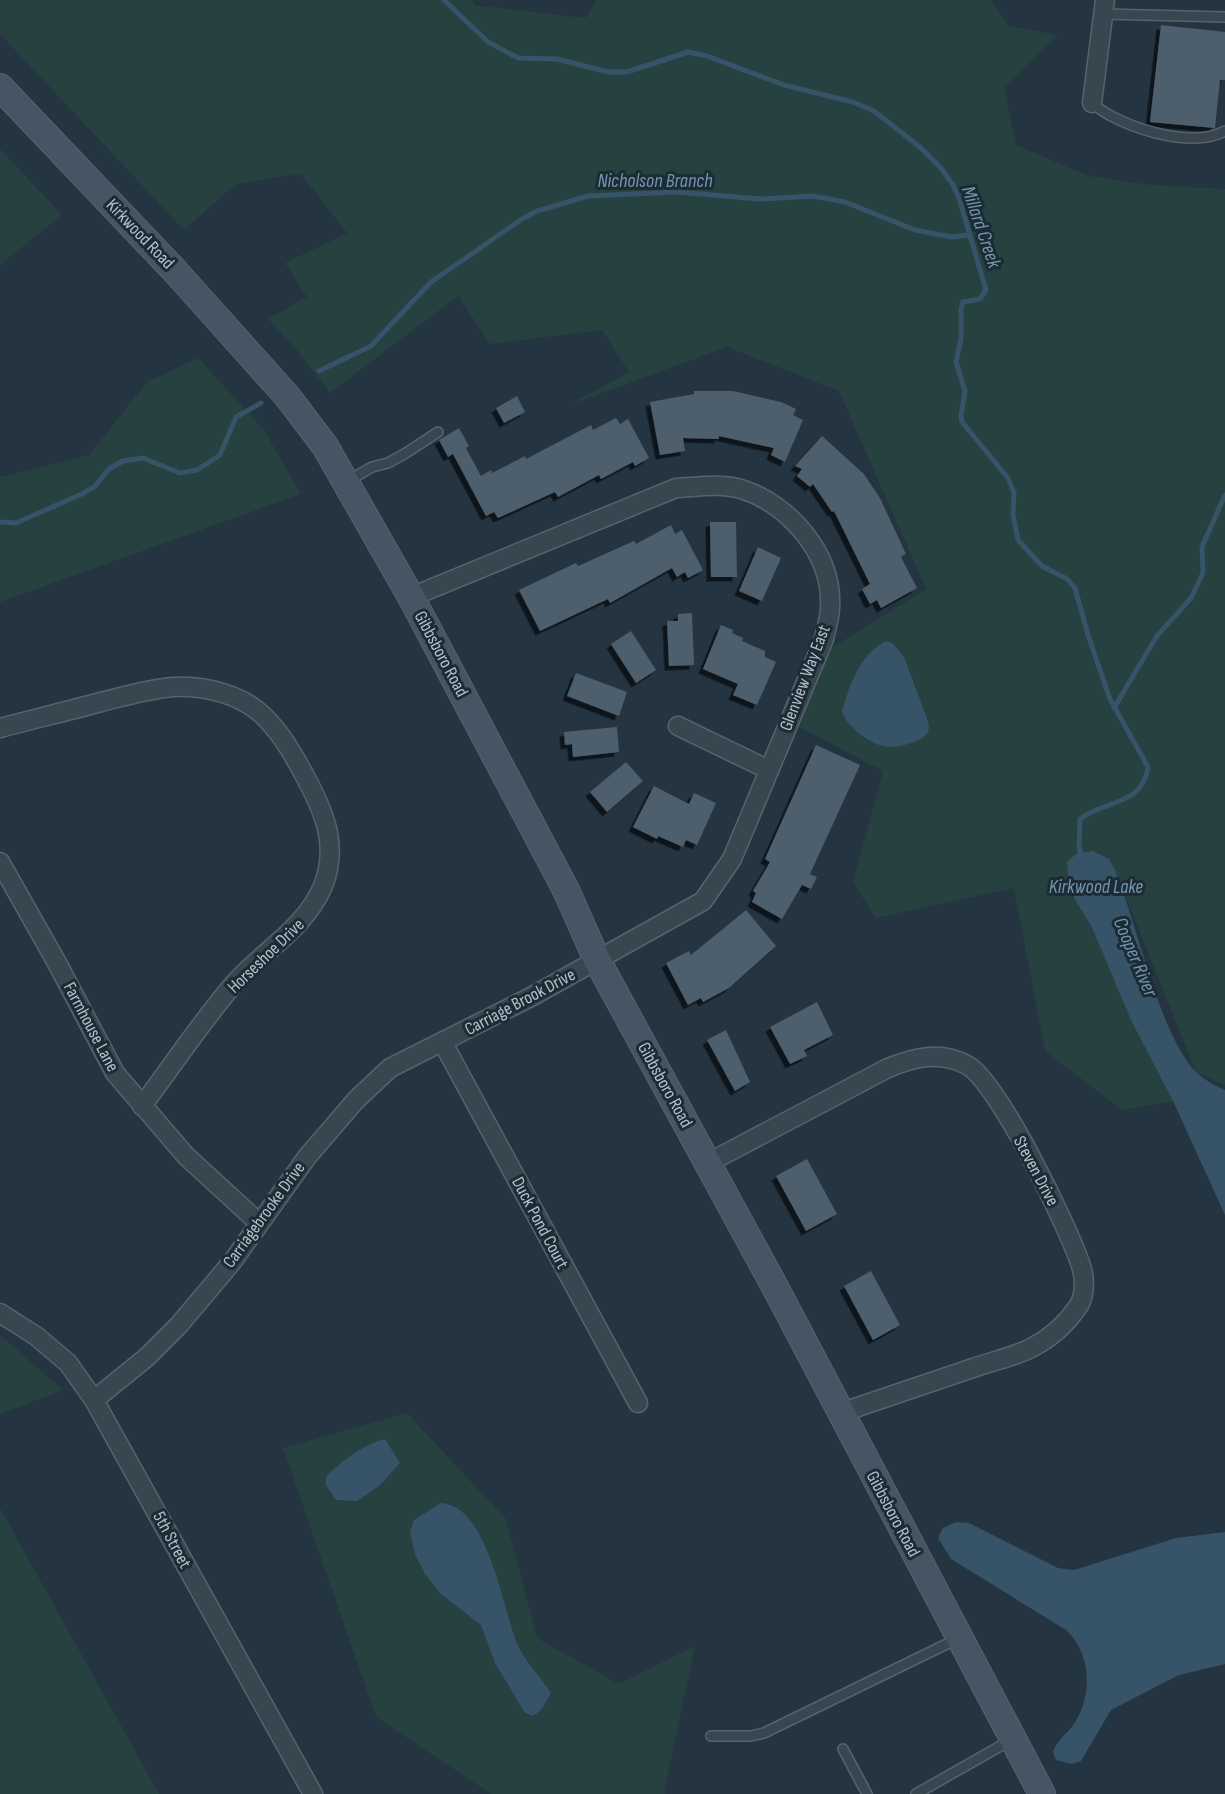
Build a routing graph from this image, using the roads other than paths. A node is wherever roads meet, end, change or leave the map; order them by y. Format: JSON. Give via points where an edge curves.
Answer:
{"nodes":[{"id":1,"x":1104,"y":7,"type":"edge"},
{"id":2,"x":1225,"y":17,"type":"edge"},
{"id":3,"x":0,"y":87,"type":"edge"},
{"id":4,"x":1092,"y":103,"type":"joint"},
{"id":5,"x":1225,"y":131,"type":"edge"},
{"id":6,"x":276,"y":383,"type":"joint"},
{"id":7,"x":438,"y":432,"type":"dead end"},
{"id":8,"x":346,"y":483,"type":"junction"},
{"id":9,"x":411,"y":597,"type":"junction"},
{"id":10,"x":678,"y":726,"type":"dead end"},
{"id":11,"x":0,"y":728,"type":"edge"},
{"id":12,"x":769,"y":770,"type":"junction"},
{"id":13,"x":0,"y":862,"type":"edge"},
{"id":14,"x":597,"y":960,"type":"junction"},
{"id":15,"x":443,"y":1043,"type":"junction"},
{"id":16,"x":142,"y":1106,"type":"junction"},
{"id":17,"x":708,"y":1163,"type":"junction"},
{"id":18,"x":259,"y":1223,"type":"junction"},
{"id":19,"x":0,"y":1313,"type":"edge"},
{"id":20,"x":94,"y":1400,"type":"junction"},
{"id":21,"x":638,"y":1403,"type":"dead end"},
{"id":22,"x":840,"y":1413,"type":"junction"},
{"id":23,"x":959,"y":1638,"type":"junction"},
{"id":24,"x":711,"y":1736,"type":"dead end"},
{"id":25,"x":1013,"y":1739,"type":"junction"},
{"id":26,"x":843,"y":1749,"type":"dead end"},
{"id":27,"x":312,"y":1794,"type":"edge"},
{"id":28,"x":867,"y":1794,"type":"edge"},
{"id":29,"x":916,"y":1794,"type":"edge"},
{"id":30,"x":1042,"y":1794,"type":"edge"}],
"edges":[{"from":1,"to":2,"type":"lane"},
{"from":1,"to":4,"type":"street"},
{"from":3,"to":6,"type":"street","name":"Kirkwood Road"},
{"from":4,"to":5,"type":"lane","via":[[1121,122],[1147,131],[1201,139]]},
{"from":6,"to":8,"type":"street","name":"Gibbsboro Road","via":[[325,446]]},
{"from":7,"to":8,"type":"lane"},
{"from":8,"to":9,"type":"street","name":"Gibbsboro Road"},
{"from":9,"to":12,"type":"street","name":"Glenview Way East","via":[[676,488],[740,489],[770,503],[800,528],[816,552],[827,578],[830,606],[824,639]]},
{"from":9,"to":14,"type":"street","name":"Gibbsboro Road","via":[[566,890]]},
{"from":10,"to":12,"type":"street"},
{"from":11,"to":16,"type":"street","name":"Horseshoe Drive","via":[[132,694],[173,687],[201,688],[252,706],[274,729],[301,769],[325,819],[331,845],[329,862],[307,917],[233,985]]},
{"from":12,"to":14,"type":"street","name":"Glenview Way East","via":[[732,859],[703,901]]},
{"from":13,"to":16,"type":"street","name":"Farmhouse Lane","via":[[115,1073]]},
{"from":14,"to":15,"type":"street","name":"Carriage Brook Drive"},
{"from":14,"to":17,"type":"street","name":"Gibbsboro Road"},
{"from":15,"to":18,"type":"street","name":"Carriagebrooke Drive","via":[[390,1068],[356,1100],[307,1157]]},
{"from":15,"to":21,"type":"street","name":"Duck Pond Court"},
{"from":16,"to":18,"type":"street","name":"Farmhouse Lane","via":[[186,1156]]},
{"from":17,"to":22,"type":"street","name":"Gibbsboro Road"},
{"from":17,"to":22,"type":"street","name":"Steven Drive","via":[[888,1068],[931,1056],[968,1066],[982,1077],[1013,1127],[1082,1270],[1084,1293],[1079,1306],[1066,1323],[1031,1348]]},
{"from":18,"to":20,"type":"street","name":"Carriagebrooke Drive","via":[[179,1325]]},
{"from":19,"to":20,"type":"street","name":"5th Street","via":[[36,1336],[68,1364]]},
{"from":20,"to":27,"type":"street","name":"5th Street"},
{"from":22,"to":23,"type":"street","name":"Gibbsboro Road"},
{"from":23,"to":24,"type":"lane","via":[[764,1733]]},
{"from":23,"to":25,"type":"street","name":"Gibbsboro Road"},
{"from":25,"to":29,"type":"lane"},
{"from":25,"to":30,"type":"street","name":"Gibbsboro Road"},
{"from":26,"to":28,"type":"lane"}]}
